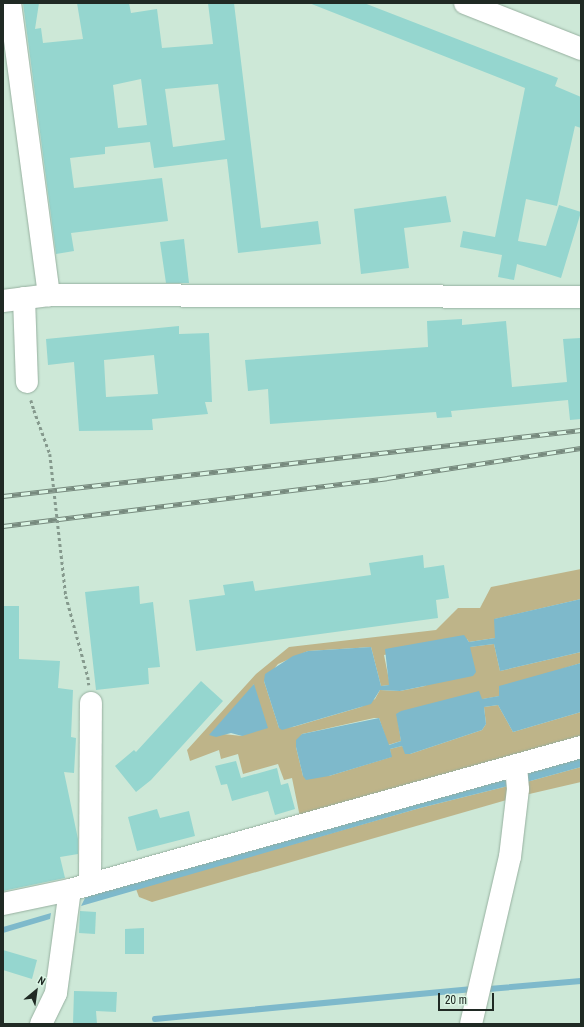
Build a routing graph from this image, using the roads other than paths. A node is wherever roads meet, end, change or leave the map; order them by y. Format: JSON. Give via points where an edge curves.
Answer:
{"nodes":[{"id":1,"x":10,"y":3,"type":"edge"},
{"id":2,"x":465,"y":3,"type":"edge"},
{"id":3,"x":581,"y":49,"type":"edge"},
{"id":4,"x":49,"y":295,"type":"junction"},
{"id":5,"x":581,"y":296,"type":"edge"},
{"id":6,"x":14,"y":300,"type":"edge"},
{"id":7,"x":27,"y":382,"type":"dead end"},
{"id":8,"x":91,"y":703,"type":"dead end"},
{"id":9,"x":581,"y":747,"type":"edge"},
{"id":10,"x":516,"y":766,"type":"junction"},
{"id":11,"x":90,"y":882,"type":"junction"},
{"id":12,"x":70,"y":890,"type":"junction"},
{"id":13,"x":3,"y":904,"type":"edge"},
{"id":14,"x":41,"y":1024,"type":"edge"},
{"id":15,"x":471,"y":1024,"type":"edge"}],
"edges":[{"from":1,"to":4,"type":"street"},
{"from":2,"to":3,"type":"street"},
{"from":4,"to":5,"type":"street"},
{"from":4,"to":6,"type":"street"},
{"from":6,"to":7,"type":"street"},
{"from":8,"to":11,"type":"street"},
{"from":9,"to":10,"type":"street"},
{"from":10,"to":11,"type":"street"},
{"from":10,"to":15,"type":"street","via":[[518,789],[510,857]]},
{"from":11,"to":12,"type":"street"},
{"from":12,"to":13,"type":"street"},
{"from":12,"to":14,"type":"street","via":[[56,993]]}]}
